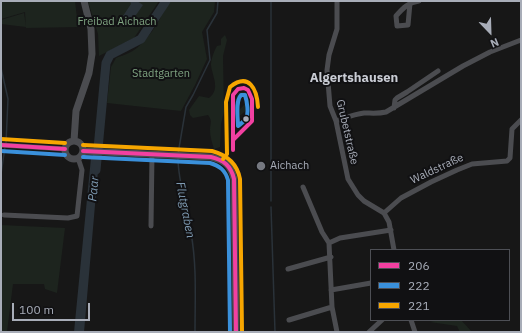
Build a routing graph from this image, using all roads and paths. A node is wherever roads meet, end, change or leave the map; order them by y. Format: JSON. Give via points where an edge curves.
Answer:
{"nodes":[{"id":1,"x":84,"y":1,"type":"edge"},
{"id":2,"x":337,"y":1,"type":"edge"},
{"id":3,"x":419,"y":1,"type":"edge"},
{"id":4,"x":410,"y":3,"type":"junction"},
{"id":5,"x":521,"y":40,"type":"edge"},
{"id":6,"x":438,"y":71,"type":"dead end"},
{"id":7,"x":394,"y":108,"type":"junction"},
{"id":8,"x":521,"y":120,"type":"edge"},
{"id":9,"x":336,"y":121,"type":"junction"},
{"id":10,"x":74,"y":141,"type":"junction"},
{"id":11,"x":1,"y":145,"type":"edge"},
{"id":12,"x":65,"y":149,"type":"junction"},
{"id":13,"x":83,"y":151,"type":"junction"},
{"id":14,"x":152,"y":154,"type":"junction"},
{"id":15,"x":78,"y":158,"type":"junction"},
{"id":16,"x":303,"y":187,"type":"dead end"},
{"id":17,"x":384,"y":213,"type":"junction"},
{"id":18,"x":4,"y":215,"type":"dead end"},
{"id":19,"x":151,"y":226,"type":"dead end"},
{"id":20,"x":391,"y":230,"type":"junction"},
{"id":21,"x":329,"y":243,"type":"junction"},
{"id":22,"x":394,"y":249,"type":"edge"},
{"id":23,"x":331,"y":257,"type":"junction"},
{"id":24,"x":288,"y":269,"type":"dead end"},
{"id":25,"x":370,"y":283,"type":"edge"},
{"id":26,"x":331,"y":290,"type":"junction"},
{"id":27,"x":332,"y":307,"type":"junction"},
{"id":28,"x":289,"y":320,"type":"dead end"},
{"id":29,"x":381,"y":321,"type":"edge"},
{"id":30,"x":411,"y":321,"type":"edge"},
{"id":31,"x":236,"y":332,"type":"edge"},
{"id":32,"x":337,"y":332,"type":"edge"},
{"id":33,"x":369,"y":332,"type":"edge"},
{"id":34,"x":415,"y":332,"type":"edge"}],
"edges":[{"from":1,"to":10,"type":"street","via":[[91,29],[92,54],[89,73],[76,112]]},
{"from":2,"to":9,"type":"street","name":"Grubetstraße","via":[[337,29],[327,70],[328,97]]},
{"from":3,"to":4,"type":"street"},
{"from":4,"to":4,"type":"street","via":[[396,16],[397,26],[408,26]]},
{"from":5,"to":7,"type":"street","via":[[463,66]]},
{"from":6,"to":7,"type":"street","via":[[397,98]]},
{"from":7,"to":9,"type":"street","via":[[379,114],[364,113]]},
{"from":8,"to":17,"type":"street","name":"Waldstraße","via":[[512,129],[511,156],[507,161],[466,166],[401,198]]},
{"from":9,"to":17,"type":"street","name":"Grubetstraße","via":[[350,184],[364,201]]},
{"from":10,"to":12,"type":"street"},
{"from":10,"to":13,"type":"street","via":[[81,144]]},
{"from":11,"to":12,"type":"street"},
{"from":12,"to":15,"type":"street","via":[[69,157]]},
{"from":13,"to":14,"type":"street"},
{"from":13,"to":15,"type":"street"},
{"from":14,"to":19,"type":"street"},
{"from":14,"to":31,"type":"street","via":[[220,159],[233,172]]},
{"from":15,"to":18,"type":"street","via":[[82,170],[77,216],[68,218]]},
{"from":16,"to":21,"type":"street"},
{"from":17,"to":20,"type":"street"},
{"from":20,"to":21,"type":"street","via":[[340,238]]},
{"from":20,"to":22,"type":"street"},
{"from":21,"to":23,"type":"street"},
{"from":23,"to":24,"type":"street"},
{"from":23,"to":26,"type":"street"},
{"from":25,"to":26,"type":"street"},
{"from":26,"to":27,"type":"street"},
{"from":27,"to":28,"type":"street"},
{"from":27,"to":32,"type":"street"},
{"from":29,"to":33,"type":"street"},
{"from":30,"to":34,"type":"street"}]}
